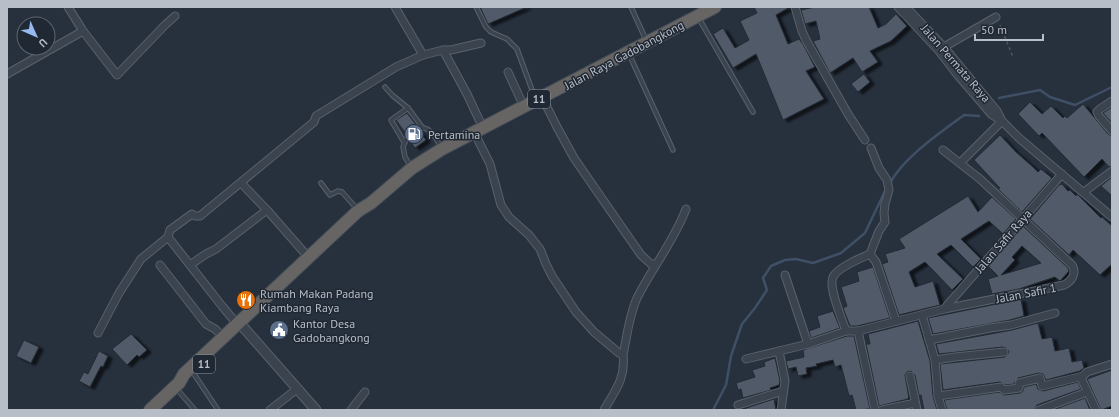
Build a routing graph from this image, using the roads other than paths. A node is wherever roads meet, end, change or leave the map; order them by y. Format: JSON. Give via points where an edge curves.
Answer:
{"nodes":[{"id":1,"x":68,"y":7,"type":"edge"},
{"id":2,"x":395,"y":7,"type":"edge"},
{"id":3,"x":476,"y":7,"type":"edge"},
{"id":4,"x":631,"y":7,"type":"edge"},
{"id":5,"x":715,"y":7,"type":"edge"},
{"id":6,"x":795,"y":7,"type":"edge"},
{"id":7,"x":898,"y":7,"type":"edge"},
{"id":8,"x":906,"y":7,"type":"edge"},
{"id":9,"x":175,"y":16,"type":"dead end"},
{"id":10,"x":697,"y":16,"type":"junction"},
{"id":11,"x":996,"y":17,"type":"road end"},
{"id":12,"x":84,"y":31,"type":"junction"},
{"id":13,"x":481,"y":43,"type":"dead end"},
{"id":14,"x":648,"y":43,"type":"junction"},
{"id":15,"x":944,"y":47,"type":"junction"},
{"id":16,"x":443,"y":50,"type":"junction"},
{"id":17,"x":629,"y":53,"type":"junction"},
{"id":18,"x":423,"y":55,"type":"junction"},
{"id":19,"x":508,"y":72,"type":"dead end"},
{"id":20,"x":7,"y":74,"type":"edge"},
{"id":21,"x":385,"y":87,"type":"dead end"},
{"id":22,"x":539,"y":99,"type":"junction"},
{"id":23,"x":1112,"y":101,"type":"edge"},
{"id":24,"x":524,"y":107,"type":"junction"},
{"id":25,"x":408,"y":108,"type":"junction"},
{"id":26,"x":754,"y":112,"type":"dead end"},
{"id":27,"x":1002,"y":121,"type":"junction"},
{"id":28,"x":478,"y":130,"type":"junction"},
{"id":29,"x":1112,"y":131,"type":"edge"},
{"id":30,"x":407,"y":137,"type":"dead end"},
{"id":31,"x":865,"y":140,"type":"dead end"},
{"id":32,"x":404,"y":142,"type":"junction"},
{"id":33,"x":871,"y":148,"type":"dead end"},
{"id":34,"x":442,"y":149,"type":"junction"},
{"id":35,"x":673,"y":150,"type":"dead end"},
{"id":36,"x":943,"y":150,"type":"dead end"},
{"id":37,"x":960,"y":163,"type":"junction"},
{"id":38,"x":412,"y":168,"type":"junction"},
{"id":39,"x":1112,"y":171,"type":"edge"},
{"id":40,"x":1062,"y":174,"type":"junction"},
{"id":41,"x":241,"y":183,"type":"junction"},
{"id":42,"x":321,"y":183,"type":"dead end"},
{"id":43,"x":1084,"y":192,"type":"junction"},
{"id":44,"x":372,"y":203,"type":"junction"},
{"id":45,"x":686,"y":209,"type":"dead end"},
{"id":46,"x":267,"y":210,"type":"junction"},
{"id":47,"x":358,"y":211,"type":"junction"},
{"id":48,"x":1112,"y":217,"type":"edge"},
{"id":49,"x":1023,"y":219,"type":"junction"},
{"id":50,"x":168,"y":237,"type":"junction"},
{"id":51,"x":870,"y":254,"type":"junction"},
{"id":52,"x":309,"y":258,"type":"junction"},
{"id":53,"x":656,"y":264,"type":"junction"},
{"id":54,"x":160,"y":265,"type":"dead end"},
{"id":55,"x":190,"y":265,"type":"junction"},
{"id":56,"x":785,"y":275,"type":"dead end"},
{"id":57,"x":944,"y":309,"type":"junction"},
{"id":58,"x":1055,"y":313,"type":"dead end"},
{"id":59,"x":922,"y":315,"type":"junction"},
{"id":60,"x":896,"y":321,"type":"junction"},
{"id":61,"x":241,"y":326,"type":"junction"},
{"id":62,"x":846,"y":331,"type":"junction"},
{"id":63,"x":858,"y":331,"type":"junction"},
{"id":64,"x":98,"y":333,"type":"dead end"},
{"id":65,"x":223,"y":337,"type":"junction"},
{"id":66,"x":929,"y":340,"type":"junction"},
{"id":67,"x":808,"y":344,"type":"junction"},
{"id":68,"x":779,"y":351,"type":"junction"},
{"id":69,"x":1004,"y":352,"type":"dead end"},
{"id":70,"x":623,"y":355,"type":"junction"},
{"id":71,"x":746,"y":359,"type":"dead end"},
{"id":72,"x":935,"y":360,"type":"junction"},
{"id":73,"x":1112,"y":364,"type":"edge"},
{"id":74,"x":194,"y":374,"type":"junction"},
{"id":75,"x":910,"y":376,"type":"dead end"},
{"id":76,"x":1083,"y":376,"type":"junction"},
{"id":77,"x":177,"y":385,"type":"junction"},
{"id":78,"x":297,"y":390,"type":"junction"},
{"id":79,"x":783,"y":391,"type":"junction"},
{"id":80,"x":365,"y":392,"type":"dead end"},
{"id":81,"x":1087,"y":392,"type":"junction"},
{"id":82,"x":938,"y":396,"type":"junction"},
{"id":83,"x":738,"y":405,"type":"dead end"},
{"id":84,"x":916,"y":406,"type":"edge"},
{"id":85,"x":150,"y":410,"type":"edge"},
{"id":86,"x":195,"y":410,"type":"edge"},
{"id":87,"x":218,"y":410,"type":"edge"},
{"id":88,"x":270,"y":410,"type":"edge"},
{"id":89,"x":316,"y":410,"type":"edge"},
{"id":90,"x":351,"y":410,"type":"edge"},
{"id":91,"x":604,"y":410,"type":"edge"},
{"id":92,"x":781,"y":410,"type":"edge"},
{"id":93,"x":875,"y":410,"type":"edge"},
{"id":94,"x":882,"y":410,"type":"edge"},
{"id":95,"x":942,"y":410,"type":"edge"},
{"id":96,"x":1039,"y":410,"type":"edge"},
{"id":97,"x":1096,"y":410,"type":"edge"}],
"edges":[{"from":1,"to":12,"type":"street"},
{"from":2,"to":18,"type":"street"},
{"from":3,"to":22,"type":"lane","via":[[486,27],[507,39],[517,49]]},
{"from":4,"to":14,"type":"lane"},
{"from":5,"to":10,"type":"highway","name":"Jalan Raya Gadobangkong","number":"11"},
{"from":6,"to":31,"type":"street","via":[[806,40]]},
{"from":7,"to":27,"type":"street","via":[[939,51],[992,116]]},
{"from":8,"to":15,"type":"street","name":"Jalan Permata Raya"},
{"from":9,"to":12,"type":"street","via":[[117,75]]},
{"from":10,"to":14,"type":"highway","name":"Jalan Raya Gadobangkong","number":"11"},
{"from":10,"to":26,"type":"lane"},
{"from":11,"to":15,"type":"street"},
{"from":12,"to":20,"type":"street"},
{"from":13,"to":16,"type":"street"},
{"from":14,"to":17,"type":"highway","name":"Jalan Raya Gadobangkong","number":"11"},
{"from":15,"to":27,"type":"street","name":"Jalan Permata Raya","via":[[997,111]]},
{"from":16,"to":18,"type":"street"},
{"from":16,"to":28,"type":"street","via":[[464,88]]},
{"from":17,"to":22,"type":"highway","name":"Jalan Raya Gadobangkong","number":"11"},
{"from":17,"to":35,"type":"lane"},
{"from":18,"to":41,"type":"street","via":[[396,67],[316,116],[314,122]]},
{"from":19,"to":24,"type":"street"},
{"from":21,"to":25,"type":"lane"},
{"from":22,"to":24,"type":"highway","name":"Jalan Raya Gadobangkong","number":"11"},
{"from":22,"to":53,"type":"street","via":[[574,158],[641,255],[651,264]]},
{"from":23,"to":29,"type":"street","via":[[1097,112]]},
{"from":24,"to":28,"type":"highway","name":"Jalan Raya Gadobangkong","number":"11"},
{"from":25,"to":32,"type":"lane","via":[[391,120]]},
{"from":25,"to":34,"type":"lane","via":[[420,128],[430,131]]},
{"from":27,"to":37,"type":"street"},
{"from":27,"to":40,"type":"street"},
{"from":28,"to":34,"type":"highway","name":"Jalan Raya Gadobangkong","number":"11"},
{"from":28,"to":70,"type":"street","via":[[501,205],[540,249],[552,276],[576,312],[594,332]]},
{"from":30,"to":32,"type":"lane"},
{"from":32,"to":38,"type":"lane","via":[[406,157]]},
{"from":33,"to":51,"type":"street","via":[[889,190],[885,204],[885,222]]},
{"from":34,"to":38,"type":"highway","name":"Jalan Raya Gadobangkong","number":"11"},
{"from":36,"to":37,"type":"street"},
{"from":37,"to":49,"type":"street"},
{"from":38,"to":44,"type":"highway","name":"Jalan Raya Gadobangkong","number":"11"},
{"from":39,"to":43,"type":"street"},
{"from":40,"to":43,"type":"street"},
{"from":40,"to":49,"type":"street","name":"Jalan Safir Raya"},
{"from":41,"to":46,"type":"street"},
{"from":41,"to":50,"type":"street","via":[[200,216],[192,214],[170,230]]},
{"from":42,"to":47,"type":"lane","via":[[330,195],[342,192]]},
{"from":43,"to":48,"type":"street"},
{"from":44,"to":47,"type":"highway","name":"Jalan Raya Gadobangkong","number":"11"},
{"from":44,"to":61,"type":"highway","name":"Jalan Raya Gadobangkong","number":"11","via":[[364,216]]},
{"from":45,"to":53,"type":"street"},
{"from":46,"to":52,"type":"street"},
{"from":46,"to":55,"type":"street","via":[[216,249]]},
{"from":47,"to":52,"type":"highway","name":"Jalan Raya Gadobangkong","number":"11"},
{"from":49,"to":57,"type":"street","name":"Jalan Safir Raya"},
{"from":49,"to":57,"type":"street","name":"Jalan Safir 1","via":[[1075,269],[1069,283]]},
{"from":50,"to":55,"type":"street"},
{"from":50,"to":64,"type":"street","via":[[141,259]]},
{"from":51,"to":60,"type":"street","via":[[876,262]]},
{"from":51,"to":62,"type":"street","via":[[838,271],[832,278],[832,289]]},
{"from":52,"to":61,"type":"highway","name":"Jalan Raya Gadobangkong","number":"11"},
{"from":53,"to":70,"type":"street","via":[[632,312]]},
{"from":54,"to":65,"type":"street","via":[[206,324]]},
{"from":55,"to":61,"type":"street"},
{"from":56,"to":67,"type":"street"},
{"from":57,"to":59,"type":"street"},
{"from":58,"to":66,"type":"street","via":[[1011,325]]},
{"from":59,"to":60,"type":"street"},
{"from":59,"to":66,"type":"street"},
{"from":60,"to":63,"type":"street"},
{"from":61,"to":65,"type":"highway","name":"Jalan Raya Gadobangkong","number":"11"},
{"from":61,"to":74,"type":"highway","name":"Jalan Raya Gadobangkong","number":"11"},
{"from":61,"to":78,"type":"street"},
{"from":62,"to":63,"type":"street"},
{"from":62,"to":67,"type":"street"},
{"from":63,"to":93,"type":"street"},
{"from":65,"to":77,"type":"highway","name":"Jalan Raya Gadobangkong","number":"11","via":[[184,374]]},
{"from":66,"to":72,"type":"street"},
{"from":67,"to":68,"type":"street"},
{"from":68,"to":71,"type":"street"},
{"from":68,"to":79,"type":"street","via":[[785,381]]},
{"from":69,"to":72,"type":"street"},
{"from":70,"to":91,"type":"street","via":[[623,375]]},
{"from":72,"to":82,"type":"street"},
{"from":73,"to":76,"type":"street","via":[[1087,372]]},
{"from":74,"to":77,"type":"highway","name":"Jalan Raya Gadobangkong","number":"11"},
{"from":74,"to":87,"type":"lane"},
{"from":75,"to":84,"type":"street"},
{"from":76,"to":81,"type":"street"},
{"from":76,"to":82,"type":"street","via":[[1042,386],[1040,378],[1019,383],[1019,388],[1004,390],[1001,387]]},
{"from":77,"to":85,"type":"highway","name":"Jalan Raya Gadobangkong","number":"11"},
{"from":77,"to":86,"type":"lane"},
{"from":78,"to":88,"type":"street"},
{"from":78,"to":89,"type":"street"},
{"from":79,"to":83,"type":"street"},
{"from":79,"to":92,"type":"street"},
{"from":80,"to":90,"type":"street"},
{"from":81,"to":96,"type":"street"},
{"from":81,"to":97,"type":"street"},
{"from":82,"to":95,"type":"street"},
{"from":84,"to":94,"type":"street"}]}
